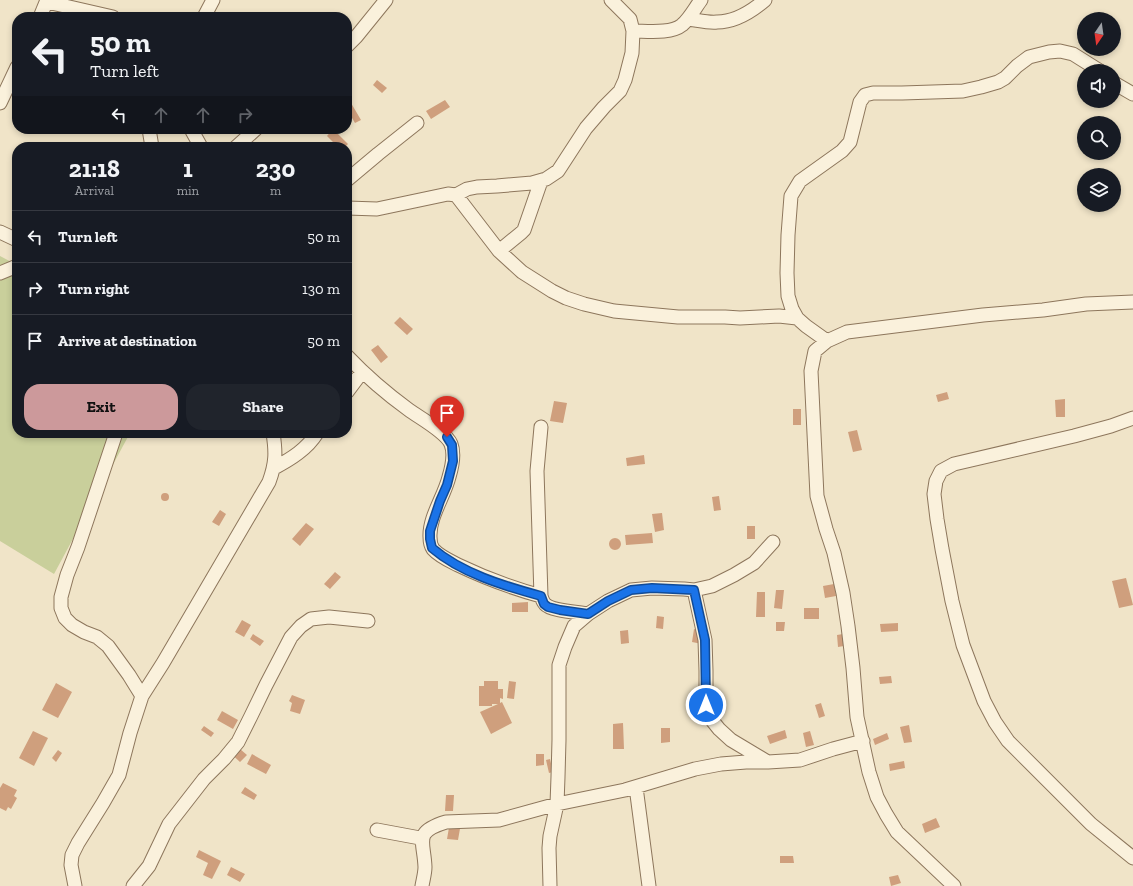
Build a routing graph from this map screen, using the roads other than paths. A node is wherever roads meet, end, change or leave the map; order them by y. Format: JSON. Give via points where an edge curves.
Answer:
{"nodes":[{"id":1,"x":213,"y":0,"type":"edge"},
{"id":2,"x":386,"y":0,"type":"edge"},
{"id":3,"x":611,"y":0,"type":"edge"},
{"id":4,"x":701,"y":0,"type":"edge"},
{"id":5,"x":765,"y":0,"type":"edge"},
{"id":6,"x":47,"y":1,"type":"edge"},
{"id":7,"x":42,"y":12,"type":"edge"},
{"id":8,"x":92,"y":12,"type":"edge"},
{"id":9,"x":207,"y":12,"type":"edge"},
{"id":10,"x":688,"y":19,"type":"junction"},
{"id":11,"x":633,"y":31,"type":"junction"},
{"id":12,"x":352,"y":41,"type":"edge"},
{"id":13,"x":1089,"y":64,"type":"edge"},
{"id":14,"x":12,"y":78,"type":"edge"},
{"id":15,"x":1121,"y":87,"type":"edge"},
{"id":16,"x":1133,"y":94,"type":"edge"},
{"id":17,"x":0,"y":103,"type":"edge"},
{"id":18,"x":417,"y":123,"type":"dead end"},
{"id":19,"x":250,"y":134,"type":"edge"},
{"id":20,"x":242,"y":142,"type":"edge"},
{"id":21,"x":352,"y":176,"type":"edge"},
{"id":22,"x":541,"y":181,"type":"junction"},
{"id":23,"x":456,"y":195,"type":"junction"},
{"id":24,"x":352,"y":208,"type":"edge"},
{"id":25,"x":0,"y":232,"type":"edge"},
{"id":26,"x":12,"y":238,"type":"edge"},
{"id":27,"x":499,"y":250,"type":"junction"},
{"id":28,"x":12,"y":268,"type":"edge"},
{"id":29,"x":0,"y":273,"type":"edge"},
{"id":30,"x":1133,"y":302,"type":"edge"},
{"id":31,"x":798,"y":318,"type":"junction"},
{"id":32,"x":827,"y":341,"type":"junction"},
{"id":33,"x":352,"y":361,"type":"edge"},
{"id":34,"x":362,"y":372,"type":"junction"},
{"id":35,"x":352,"y":385,"type":"edge"},
{"id":36,"x":1133,"y":418,"type":"edge"},
{"id":37,"x":541,"y":427,"type":"dead end"},
{"id":38,"x":114,"y":438,"type":"edge"},
{"id":39,"x":274,"y":438,"type":"edge"},
{"id":40,"x":315,"y":438,"type":"edge"},
{"id":41,"x":274,"y":468,"type":"junction"},
{"id":42,"x":773,"y":542,"type":"dead end"},
{"id":43,"x":694,"y":590,"type":"junction"},
{"id":44,"x":541,"y":596,"type":"junction"},
{"id":45,"x":588,"y":614,"type":"junction"},
{"id":46,"x":368,"y":621,"type":"dead end"},
{"id":47,"x":142,"y":696,"type":"junction"},
{"id":48,"x":863,"y":741,"type":"junction"},
{"id":49,"x":768,"y":762,"type":"junction"},
{"id":50,"x":636,"y":787,"type":"junction"},
{"id":51,"x":556,"y":804,"type":"junction"},
{"id":52,"x":377,"y":830,"type":"dead end"},
{"id":53,"x":423,"y":836,"type":"junction"},
{"id":54,"x":1133,"y":858,"type":"edge"},
{"id":55,"x":75,"y":886,"type":"edge"},
{"id":56,"x":133,"y":886,"type":"edge"},
{"id":57,"x":422,"y":886,"type":"edge"},
{"id":58,"x":550,"y":886,"type":"edge"},
{"id":59,"x":649,"y":886,"type":"edge"},
{"id":60,"x":954,"y":886,"type":"edge"}],
"edges":[{"from":1,"to":9,"type":"street"},
{"from":2,"to":12,"type":"street"},
{"from":3,"to":11,"type":"street","via":[[630,19]]},
{"from":4,"to":10,"type":"street"},
{"from":5,"to":10,"type":"street","via":[[735,19],[716,22]]},
{"from":6,"to":7,"type":"street"},
{"from":6,"to":8,"type":"street"},
{"from":10,"to":11,"type":"street","via":[[681,26],[669,31]]},
{"from":11,"to":22,"type":"street","via":[[632,53],[620,91],[586,128],[558,171]]},
{"from":13,"to":31,"type":"street","via":[[1073,54],[1050,52],[1029,57],[1005,78],[981,87],[963,91],[865,95],[860,102],[850,142],[842,151],[800,181],[791,196],[788,296]]},
{"from":14,"to":17,"type":"street"},
{"from":15,"to":16,"type":"street"},
{"from":18,"to":21,"type":"street"},
{"from":19,"to":20,"type":"street"},
{"from":22,"to":23,"type":"street","via":[[477,187]]},
{"from":22,"to":27,"type":"street","via":[[524,230]]},
{"from":23,"to":24,"type":"street","via":[[448,194],[377,209]]},
{"from":23,"to":27,"type":"street"},
{"from":25,"to":26,"type":"street"},
{"from":27,"to":31,"type":"street","via":[[522,272],[552,291],[584,304],[614,311],[678,317]]},
{"from":28,"to":29,"type":"street"},
{"from":30,"to":32,"type":"street","via":[[1086,304],[884,327],[847,332]]},
{"from":31,"to":32,"type":"street"},
{"from":32,"to":48,"type":"street","via":[[815,351],[811,371],[817,496],[843,594],[857,717]]},
{"from":33,"to":34,"type":"street"},
{"from":34,"to":35,"type":"street"},
{"from":34,"to":44,"type":"street","via":[[408,410],[447,437],[452,445],[453,461],[447,485],[430,531],[432,548],[472,572]]},
{"from":36,"to":54,"type":"street","via":[[1074,436],[954,464],[941,471],[934,494],[952,601],[964,645],[984,701],[995,722],[1008,741],[1091,824]]},
{"from":37,"to":44,"type":"street","via":[[537,470]]},
{"from":38,"to":47,"type":"street","via":[[78,547],[66,575],[61,608],[65,618],[72,625],[97,637],[108,646]]},
{"from":39,"to":41,"type":"street"},
{"from":40,"to":41,"type":"street","via":[[292,458]]},
{"from":41,"to":47,"type":"street","via":[[266,488]]},
{"from":42,"to":43,"type":"street","via":[[754,563],[734,576],[712,586]]},
{"from":43,"to":45,"type":"street","via":[[631,590]]},
{"from":43,"to":49,"type":"street","via":[[705,640],[706,705],[711,719],[732,740]]},
{"from":44,"to":45,"type":"street","via":[[548,607]]},
{"from":45,"to":51,"type":"street","via":[[574,626],[559,665]]},
{"from":46,"to":56,"type":"street","via":[[329,617],[311,620],[291,637],[238,742],[204,779],[170,824],[150,866]]},
{"from":47,"to":55,"type":"street","via":[[119,774],[72,855]]},
{"from":48,"to":49,"type":"street","via":[[800,760]]},
{"from":48,"to":60,"type":"street","via":[[877,797],[897,832]]},
{"from":49,"to":50,"type":"street","via":[[721,764]]},
{"from":50,"to":51,"type":"street"},
{"from":50,"to":59,"type":"street"},
{"from":51,"to":53,"type":"street","via":[[499,820],[446,822],[438,824]]},
{"from":51,"to":58,"type":"street","via":[[549,848]]},
{"from":52,"to":53,"type":"street","via":[[420,838]]},
{"from":53,"to":57,"type":"street","via":[[425,868]]}]}
